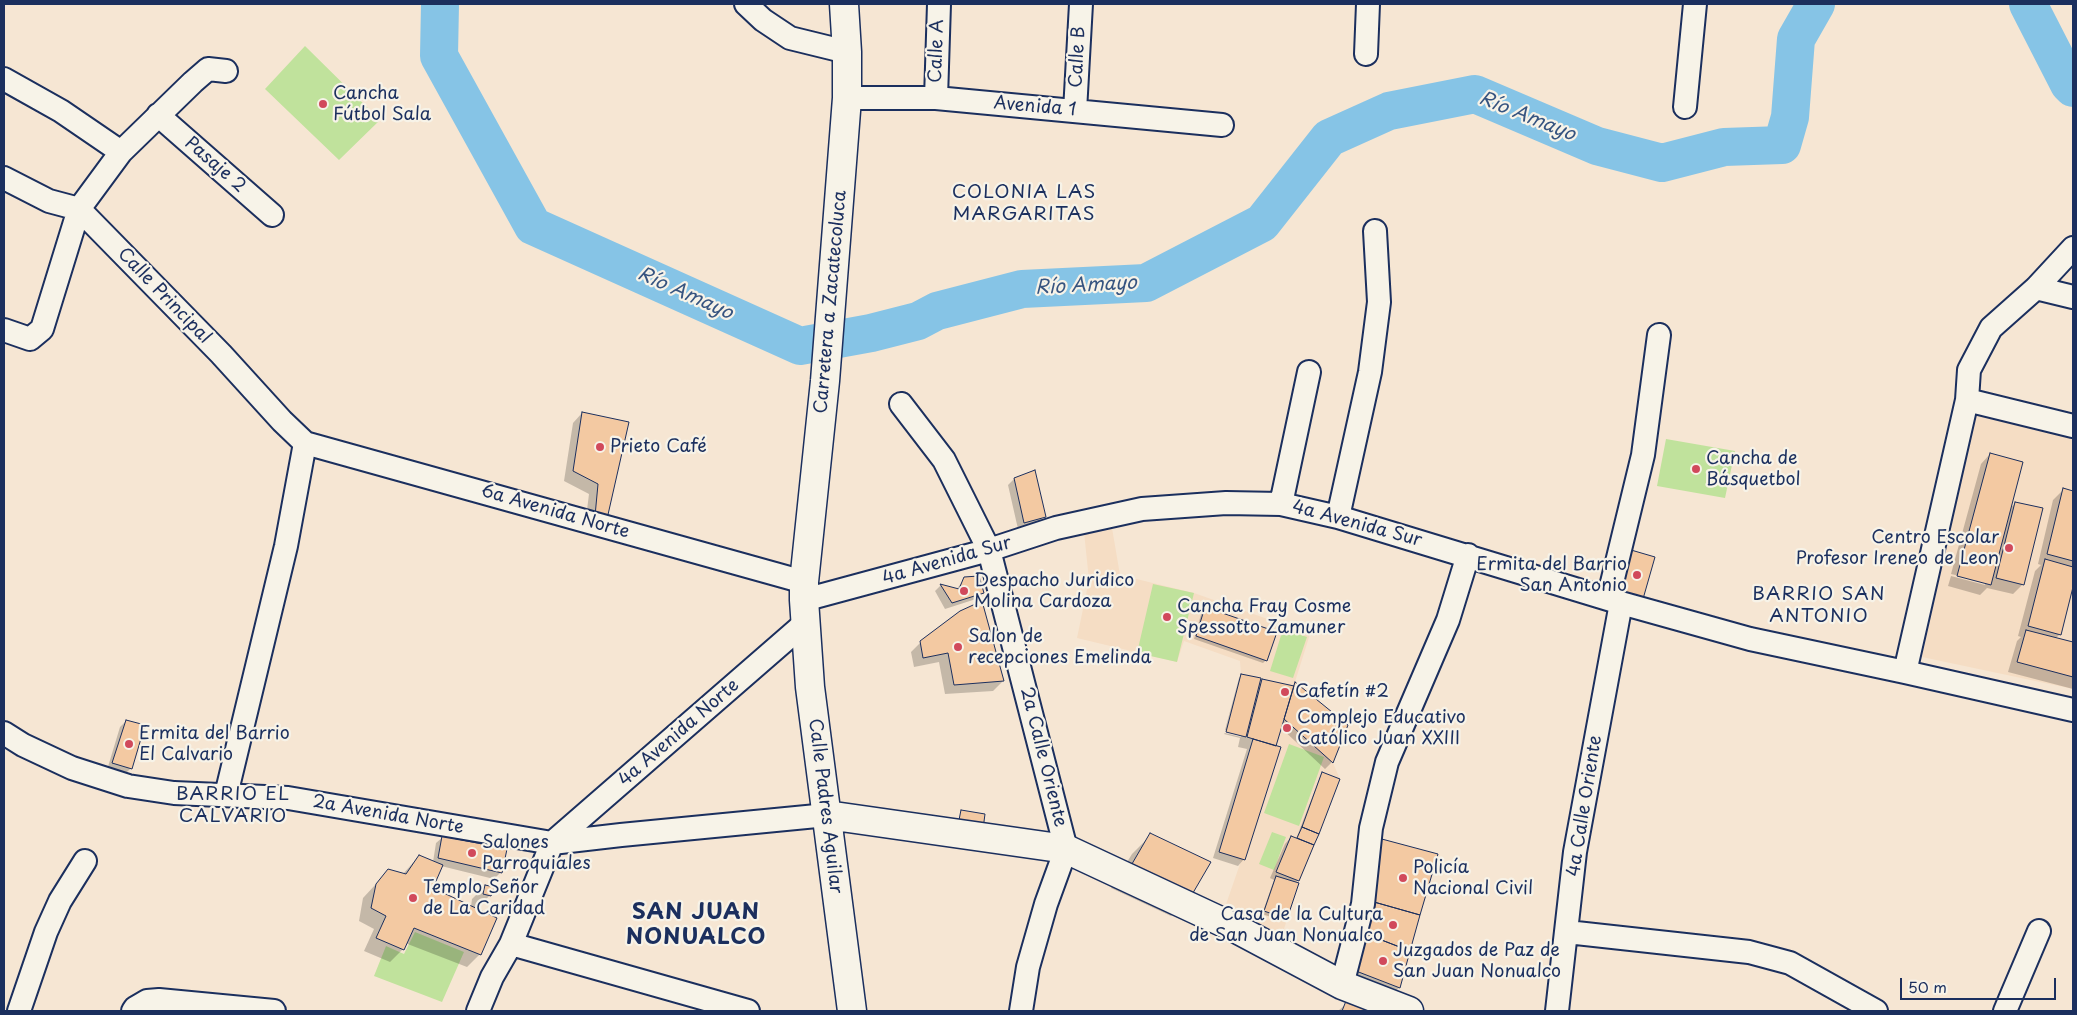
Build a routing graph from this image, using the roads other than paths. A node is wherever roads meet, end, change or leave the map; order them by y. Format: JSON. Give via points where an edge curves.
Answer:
{"nodes":[{"id":1,"x":746,"y":4,"type":"edge"},
{"id":2,"x":844,"y":4,"type":"edge"},
{"id":3,"x":939,"y":4,"type":"edge"},
{"id":4,"x":1081,"y":4,"type":"edge"},
{"id":5,"x":1368,"y":4,"type":"edge"},
{"id":6,"x":1695,"y":4,"type":"edge"},
{"id":7,"x":847,"y":52,"type":"junction"},
{"id":8,"x":1366,"y":54,"type":"dead end"},
{"id":9,"x":226,"y":71,"type":"dead end"},
{"id":10,"x":4,"y":78,"type":"edge"},
{"id":11,"x":847,"y":98,"type":"junction"},
{"id":12,"x":936,"y":98,"type":"junction"},
{"id":13,"x":1686,"y":107,"type":"dead end"},
{"id":14,"x":1075,"y":111,"type":"junction"},
{"id":15,"x":158,"y":115,"type":"junction"},
{"id":16,"x":1222,"y":125,"type":"dead end"},
{"id":17,"x":121,"y":152,"type":"junction"},
{"id":18,"x":4,"y":178,"type":"edge"},
{"id":19,"x":79,"y":208,"type":"junction"},
{"id":20,"x":272,"y":215,"type":"dead end"},
{"id":21,"x":1375,"y":231,"type":"dead end"},
{"id":22,"x":2073,"y":248,"type":"edge"},
{"id":23,"x":2036,"y":288,"type":"junction"},
{"id":24,"x":2073,"y":297,"type":"edge"},
{"id":25,"x":4,"y":330,"type":"edge"},
{"id":26,"x":1659,"y":335,"type":"dead end"},
{"id":27,"x":1309,"y":372,"type":"dead end"},
{"id":28,"x":1967,"y":400,"type":"junction"},
{"id":29,"x":901,"y":404,"type":"dead end"},
{"id":30,"x":2073,"y":426,"type":"edge"},
{"id":31,"x":305,"y":443,"type":"junction"},
{"id":32,"x":1281,"y":504,"type":"junction"},
{"id":33,"x":1338,"y":517,"type":"junction"},
{"id":34,"x":990,"y":550,"type":"junction"},
{"id":35,"x":1468,"y":556,"type":"junction"},
{"id":36,"x":1615,"y":601,"type":"junction"},
{"id":37,"x":805,"y":602,"type":"junction"},
{"id":38,"x":1905,"y":672,"type":"junction"},
{"id":39,"x":2073,"y":710,"type":"edge"},
{"id":40,"x":4,"y":733,"type":"edge"},
{"id":41,"x":226,"y":794,"type":"junction"},
{"id":42,"x":827,"y":815,"type":"junction"},
{"id":43,"x":552,"y":843,"type":"junction"},
{"id":44,"x":1066,"y":849,"type":"junction"},
{"id":45,"x":85,"y":861,"type":"dead end"},
{"id":46,"x":2038,"y":931,"type":"dead end"},
{"id":47,"x":1567,"y":932,"type":"junction"},
{"id":48,"x":511,"y":944,"type":"junction"},
{"id":49,"x":1342,"y":985,"type":"junction"},
{"id":50,"x":19,"y":1011,"type":"edge"},
{"id":51,"x":133,"y":1011,"type":"edge"},
{"id":52,"x":274,"y":1011,"type":"edge"},
{"id":53,"x":478,"y":1011,"type":"edge"},
{"id":54,"x":748,"y":1011,"type":"edge"},
{"id":55,"x":852,"y":1011,"type":"edge"},
{"id":56,"x":1021,"y":1011,"type":"edge"},
{"id":57,"x":1409,"y":1011,"type":"edge"},
{"id":58,"x":1557,"y":1011,"type":"edge"},
{"id":59,"x":1876,"y":1011,"type":"edge"},
{"id":60,"x":2005,"y":1011,"type":"edge"}],
"edges":[{"from":1,"to":7,"type":"street","via":[[762,20],[790,38]]},
{"from":2,"to":7,"type":"main road","name":"Carretera a Zacatecoluca"},
{"from":3,"to":12,"type":"street","name":"Calle A"},
{"from":4,"to":14,"type":"street","name":"Calle B"},
{"from":5,"to":8,"type":"street"},
{"from":6,"to":13,"type":"street"},
{"from":7,"to":11,"type":"main road","name":"Carretera a Zacatecoluca"},
{"from":9,"to":15,"type":"street","via":[[208,68]]},
{"from":10,"to":17,"type":"street","via":[[61,111]]},
{"from":11,"to":12,"type":"street","name":"Avenida 1"},
{"from":11,"to":37,"type":"main road","name":"Carretera a Zacatecoluca"},
{"from":12,"to":14,"type":"street","name":"Avenida 1"},
{"from":14,"to":16,"type":"street","name":"Avenida 1"},
{"from":15,"to":17,"type":"street"},
{"from":15,"to":20,"type":"street","name":"Pasaje 2"},
{"from":17,"to":19,"type":"street"},
{"from":18,"to":19,"type":"street","via":[[49,201]]},
{"from":19,"to":25,"type":"street","via":[[42,329],[30,339]]},
{"from":19,"to":31,"type":"street","name":"Calle Principal"},
{"from":21,"to":33,"type":"street","via":[[1379,302],[1370,372]]},
{"from":22,"to":23,"type":"street"},
{"from":23,"to":24,"type":"street"},
{"from":23,"to":28,"type":"street","via":[[1991,328],[1969,370]]},
{"from":26,"to":36,"type":"street","name":"4a Calle Oriente","via":[[1644,455]]},
{"from":27,"to":32,"type":"street"},
{"from":28,"to":30,"type":"street"},
{"from":28,"to":38,"type":"street"},
{"from":29,"to":34,"type":"street","name":"2a Calle Oriente","via":[[944,460]]},
{"from":31,"to":37,"type":"street","name":"6a Avenida Norte"},
{"from":31,"to":41,"type":"street","via":[[286,546]]},
{"from":32,"to":33,"type":"street","name":"4a Avenida Sur"},
{"from":32,"to":34,"type":"street","name":"4a Avenida Sur","via":[[1226,503],[1142,509],[1056,528]]},
{"from":33,"to":35,"type":"street","name":"4a Avenida Sur"},
{"from":34,"to":37,"type":"street","name":"4a Avenida Sur"},
{"from":34,"to":44,"type":"street","name":"2a Calle Oriente"},
{"from":35,"to":36,"type":"street","name":"4a Avenida Sur"},
{"from":35,"to":49,"type":"street","via":[[1448,620],[1387,762],[1371,828],[1363,904]]},
{"from":36,"to":38,"type":"street","name":"4a Avenida Sur","via":[[1750,639]]},
{"from":36,"to":47,"type":"street","name":"4a Calle Oriente","via":[[1575,852]]},
{"from":37,"to":42,"type":"main road","name":"Calle Padres Aguilar","via":[[810,687]]},
{"from":37,"to":43,"type":"street","name":"4a Avenida Norte"},
{"from":38,"to":39,"type":"street","name":"4a Avenida Sur"},
{"from":40,"to":41,"type":"street","name":"2a Avenida Norte","via":[[72,768],[128,786],[174,793]]},
{"from":41,"to":43,"type":"street","name":"2a Avenida Norte","via":[[288,798]]},
{"from":42,"to":43,"type":"street","name":"2a Avenida Norte"},
{"from":42,"to":44,"type":"main road"},
{"from":42,"to":55,"type":"main road","name":"Calle Padres Aguilar"},
{"from":43,"to":48,"type":"street"},
{"from":44,"to":49,"type":"main road","via":[[1233,927]]},
{"from":44,"to":56,"type":"street","name":"2a Calle Oriente","via":[[1028,967]]},
{"from":45,"to":50,"type":"street","via":[[60,901],[46,932]]},
{"from":46,"to":60,"type":"street"},
{"from":47,"to":58,"type":"street","name":"4a Calle Oriente"},
{"from":47,"to":59,"type":"street","via":[[1749,952],[1790,963]]},
{"from":48,"to":53,"type":"street"},
{"from":48,"to":54,"type":"street"},
{"from":49,"to":57,"type":"main road"},
{"from":51,"to":52,"type":"street","via":[[147,1001],[158,1000]]}]}
